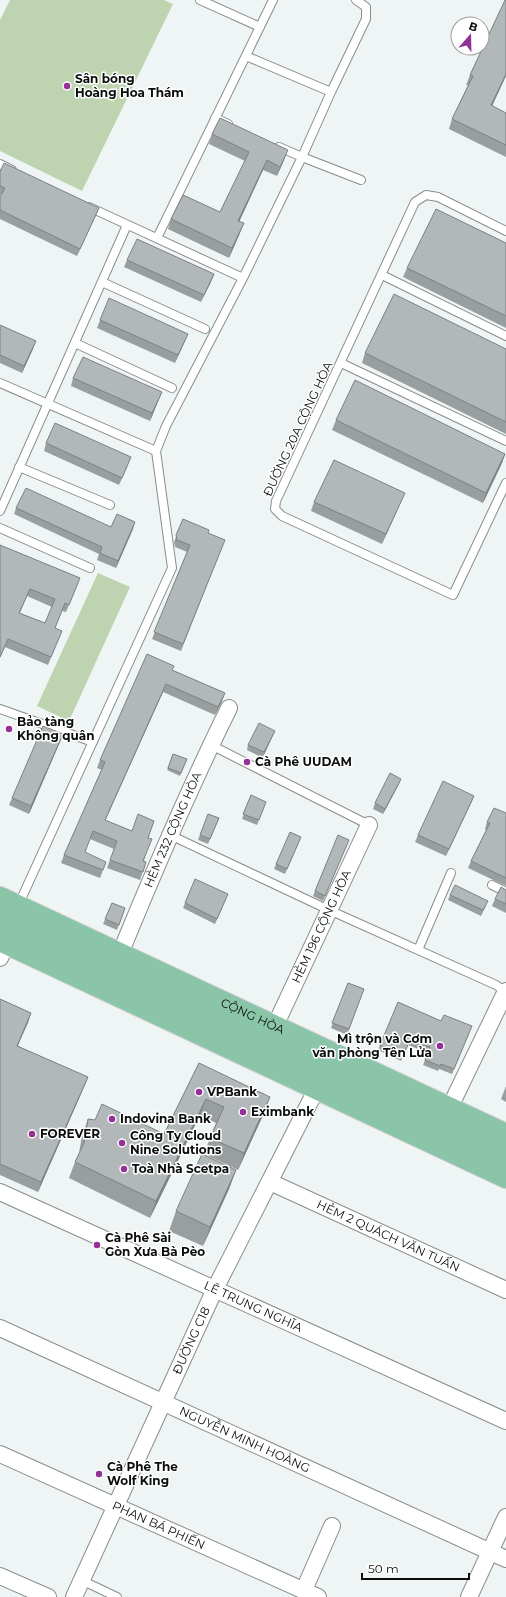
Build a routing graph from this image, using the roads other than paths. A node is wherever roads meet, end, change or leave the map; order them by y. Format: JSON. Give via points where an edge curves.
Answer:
{"nodes":[{"id":1,"x":200,"y":0,"type":"edge"},
{"id":2,"x":273,"y":0,"type":"edge"},
{"id":3,"x":356,"y":0,"type":"edge"},
{"id":4,"x":260,"y":27,"type":"junction"},
{"id":5,"x":246,"y":56,"type":"junction"},
{"id":6,"x":331,"y":92,"type":"junction"},
{"id":7,"x":216,"y":118,"type":"junction"},
{"id":8,"x":237,"y":128,"type":"edge"},
{"id":9,"x":273,"y":144,"type":"edge"},
{"id":10,"x":302,"y":157,"type":"junction"},
{"id":11,"x":0,"y":164,"type":"edge"},
{"id":12,"x":21,"y":174,"type":"edge"},
{"id":13,"x":361,"y":180,"type":"dead end"},
{"id":14,"x":85,"y":205,"type":"edge"},
{"id":15,"x":127,"y":225,"type":"junction"},
{"id":16,"x":506,"y":231,"type":"edge"},
{"id":17,"x":157,"y":238,"type":"junction"},
{"id":18,"x":382,"y":275,"type":"junction"},
{"id":19,"x":243,"y":278,"type":"junction"},
{"id":20,"x":102,"y":282,"type":"junction"},
{"id":21,"x":205,"y":329,"type":"dead end"},
{"id":22,"x":506,"y":336,"type":"edge"},
{"id":23,"x":75,"y":343,"type":"junction"},
{"id":24,"x":341,"y":362,"type":"junction"},
{"id":25,"x":0,"y":383,"type":"edge"},
{"id":26,"x":172,"y":388,"type":"dead end"},
{"id":27,"x":48,"y":404,"type":"junction"},
{"id":28,"x":506,"y":442,"type":"edge"},
{"id":29,"x":156,"y":451,"type":"junction"},
{"id":30,"x":19,"y":467,"type":"junction"},
{"id":31,"x":506,"y":483,"type":"edge"},
{"id":32,"x":110,"y":505,"type":"dead end"},
{"id":33,"x":0,"y":511,"type":"edge"},
{"id":34,"x":0,"y":528,"type":"edge"},
{"id":35,"x":90,"y":568,"type":"dead end"},
{"id":36,"x":229,"y":708,"type":"dead end"},
{"id":37,"x":0,"y":709,"type":"edge"},
{"id":38,"x":92,"y":742,"type":"junction"},
{"id":39,"x":211,"y":746,"type":"junction"},
{"id":40,"x":369,"y":825,"type":"joint"},
{"id":41,"x":170,"y":835,"type":"junction"},
{"id":42,"x":451,"y":873,"type":"dead end"},
{"id":43,"x":492,"y":885,"type":"dead end"},
{"id":44,"x":506,"y":892,"type":"edge"},
{"id":45,"x":329,"y":910,"type":"junction"},
{"id":46,"x":5,"y":927,"type":"edge"},
{"id":47,"x":418,"y":950,"type":"junction"},
{"id":48,"x":120,"y":954,"type":"junction"},
{"id":49,"x":506,"y":991,"type":"edge"},
{"id":50,"x":274,"y":1028,"type":"junction"},
{"id":51,"x":317,"y":1088,"type":"junction"},
{"id":52,"x":449,"y":1109,"type":"junction"},
{"id":53,"x":506,"y":1135,"type":"edge"},
{"id":54,"x":506,"y":1156,"type":"edge"},
{"id":55,"x":506,"y":1177,"type":"edge"},
{"id":56,"x":270,"y":1182,"type":"junction"},
{"id":57,"x":0,"y":1192,"type":"edge"},
{"id":58,"x":215,"y":1289,"type":"junction"},
{"id":59,"x":506,"y":1290,"type":"edge"},
{"id":60,"x":0,"y":1328,"type":"edge"},
{"id":61,"x":163,"y":1403,"type":"junction"},
{"id":62,"x":506,"y":1421,"type":"edge"},
{"id":63,"x":0,"y":1454,"type":"edge"},
{"id":64,"x":115,"y":1506,"type":"junction"},
{"id":65,"x":506,"y":1517,"type":"edge"},
{"id":66,"x":332,"y":1526,"type":"dead end"},
{"id":67,"x":490,"y":1552,"type":"junction"},
{"id":68,"x":506,"y":1559,"type":"edge"},
{"id":69,"x":0,"y":1576,"type":"edge"},
{"id":70,"x":81,"y":1580,"type":"junction"},
{"id":71,"x":304,"y":1590,"type":"junction"},
{"id":72,"x":48,"y":1597,"type":"edge"},
{"id":73,"x":74,"y":1597,"type":"edge"},
{"id":74,"x":117,"y":1597,"type":"edge"},
{"id":75,"x":318,"y":1597,"type":"edge"},
{"id":76,"x":469,"y":1597,"type":"edge"}],
"edges":[{"from":1,"to":4,"type":"lane"},
{"from":2,"to":4,"type":"lane"},
{"from":3,"to":6,"type":"lane","via":[[366,7],[366,19]]},
{"from":4,"to":5,"type":"lane"},
{"from":5,"to":6,"type":"lane"},
{"from":5,"to":7,"type":"lane"},
{"from":6,"to":10,"type":"lane"},
{"from":7,"to":8,"type":"lane"},
{"from":7,"to":17,"type":"lane"},
{"from":9,"to":10,"type":"lane"},
{"from":10,"to":13,"type":"lane"},
{"from":10,"to":19,"type":"lane"},
{"from":11,"to":12,"type":"lane"},
{"from":14,"to":15,"type":"lane"},
{"from":15,"to":17,"type":"lane"},
{"from":15,"to":20,"type":"lane"},
{"from":16,"to":18,"type":"lane","name":"ĐƯỜNG 20A CỘNG HÒA","via":[[438,197],[426,195],[415,202]]},
{"from":17,"to":19,"type":"lane"},
{"from":18,"to":22,"type":"lane"},
{"from":18,"to":24,"type":"lane","name":"ĐƯỜNG 20A CỘNG HÒA"},
{"from":19,"to":29,"type":"lane","via":[[166,426]]},
{"from":20,"to":21,"type":"lane"},
{"from":20,"to":23,"type":"lane"},
{"from":23,"to":26,"type":"lane"},
{"from":23,"to":27,"type":"lane"},
{"from":24,"to":28,"type":"lane"},
{"from":24,"to":31,"type":"lane","name":"ĐƯỜNG 20A CỘNG HÒA","via":[[276,501],[275,509],[282,516],[453,595]]},
{"from":25,"to":27,"type":"lane"},
{"from":27,"to":29,"type":"lane"},
{"from":27,"to":30,"type":"lane"},
{"from":29,"to":38,"type":"lane","via":[[172,568]]},
{"from":30,"to":32,"type":"lane"},
{"from":30,"to":33,"type":"lane"},
{"from":34,"to":35,"type":"lane"},
{"from":36,"to":39,"type":"street","name":"HẺM 232 CỘNG HÒA"},
{"from":37,"to":38,"type":"lane"},
{"from":38,"to":46,"type":"lane"},
{"from":39,"to":40,"type":"lane"},
{"from":39,"to":41,"type":"street","name":"HẺM 232 CỘNG HÒA"},
{"from":40,"to":45,"type":"street","name":"HẺM 196 CỘNG HÒA"},
{"from":41,"to":45,"type":"lane"},
{"from":41,"to":48,"type":"street","name":"HẺM 232 CỘNG HÒA"},
{"from":42,"to":47,"type":"lane"},
{"from":43,"to":44,"type":"lane"},
{"from":45,"to":47,"type":"lane"},
{"from":45,"to":50,"type":"street","name":"HẺM 196 CỘNG HÒA"},
{"from":46,"to":48,"type":"main road","name":"CỘNG HÒA"},
{"from":46,"to":51,"type":"main road"},
{"from":46,"to":54,"type":"main road","name":"CỘNG HÒA"},
{"from":47,"to":49,"type":"lane","via":[[496,984]]},
{"from":48,"to":50,"type":"main road","name":"CỘNG HÒA"},
{"from":49,"to":52,"type":"street"},
{"from":50,"to":52,"type":"main road","name":"CỘNG HÒA"},
{"from":51,"to":55,"type":"main road"},
{"from":51,"to":56,"type":"street","name":"ĐƯỜNG C18"},
{"from":52,"to":53,"type":"main road","name":"CỘNG HÒA"},
{"from":56,"to":58,"type":"street","name":"ĐƯỜNG C18"},
{"from":56,"to":59,"type":"street","name":"HẺM 2 QUÁCH VĂN TUẤN"},
{"from":57,"to":58,"type":"street","name":"LÊ TRUNG NGHĨA"},
{"from":58,"to":61,"type":"street","name":"ĐƯỜNG C18"},
{"from":58,"to":62,"type":"street","name":"LÊ TRUNG NGHĨA"},
{"from":60,"to":61,"type":"street","name":"NGUYỄN MINH HOÀNG"},
{"from":61,"to":64,"type":"street","name":"ĐƯỜNG C18"},
{"from":61,"to":67,"type":"street","name":"NGUYỄN MINH HOÀNG"},
{"from":63,"to":64,"type":"street","name":"PHAN BÁ PHIẾN"},
{"from":64,"to":70,"type":"street","name":"ĐƯỜNG C18"},
{"from":64,"to":71,"type":"street","name":"PHAN BÁ PHIẾN"},
{"from":65,"to":67,"type":"street"},
{"from":66,"to":71,"type":"street"},
{"from":67,"to":68,"type":"street","name":"NGUYỄN MINH HOÀNG"},
{"from":67,"to":76,"type":"street"},
{"from":69,"to":72,"type":"street"},
{"from":70,"to":73,"type":"street","name":"ĐƯỜNG C18"},
{"from":70,"to":74,"type":"lane"},
{"from":71,"to":75,"type":"street","name":"PHAN BÁ PHIẾN"}]}
